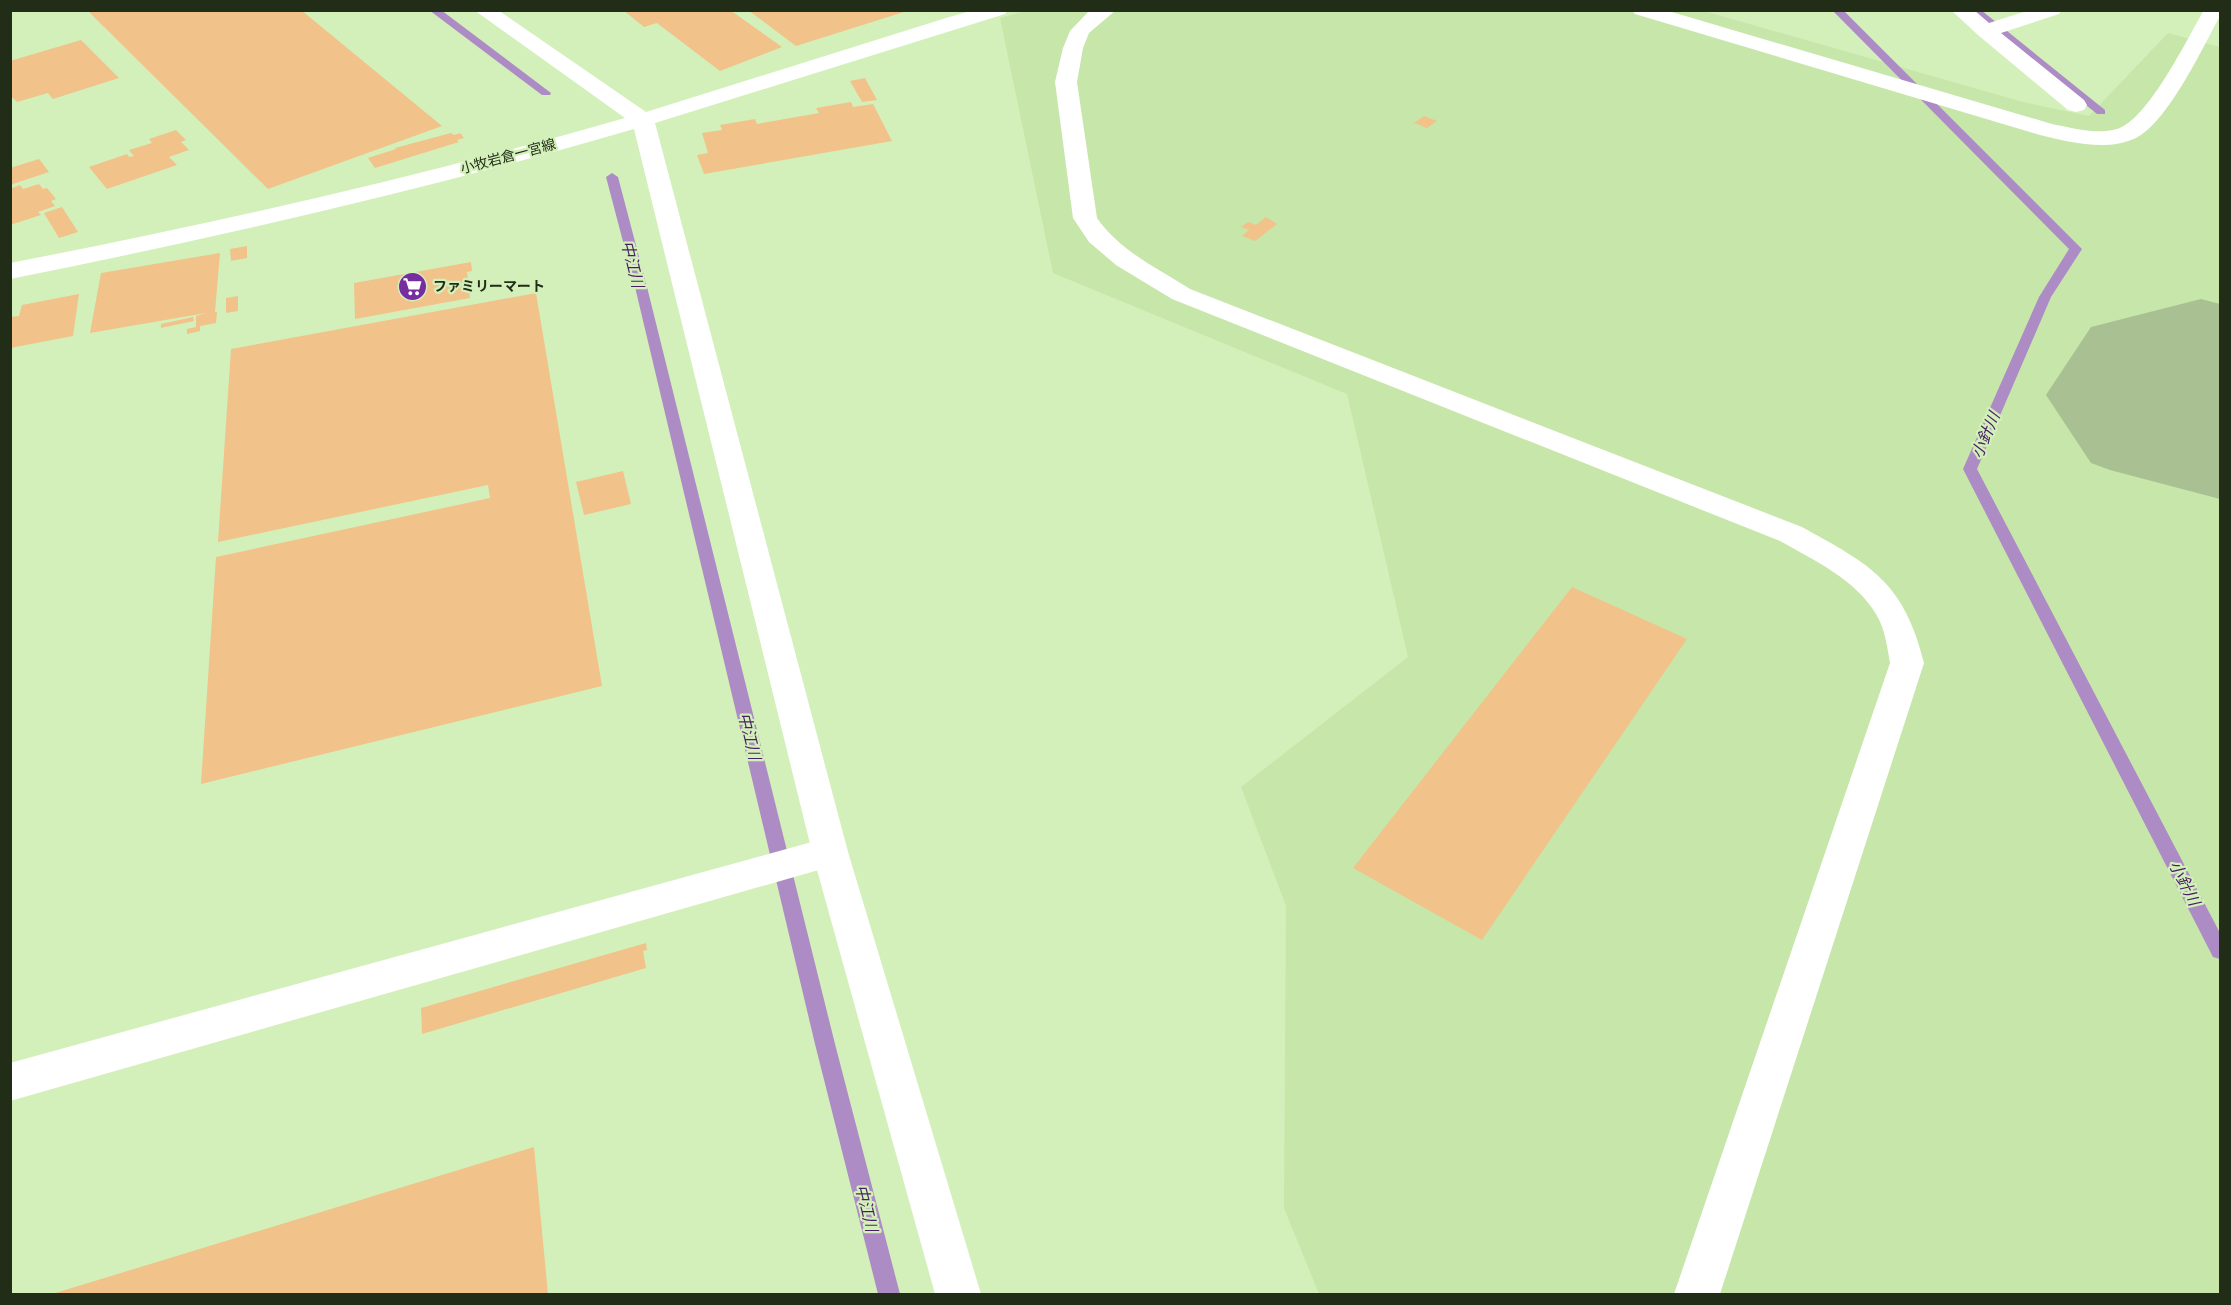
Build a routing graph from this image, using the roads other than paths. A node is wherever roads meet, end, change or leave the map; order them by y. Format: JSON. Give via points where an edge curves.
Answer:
{"nodes":[{"id":1,"x":484,"y":10,"type":"edge"},
{"id":2,"x":1106,"y":10,"type":"edge"},
{"id":3,"x":1642,"y":10,"type":"edge"},
{"id":4,"x":1961,"y":10,"type":"edge"},
{"id":5,"x":2052,"y":10,"type":"edge"},
{"id":6,"x":2214,"y":10,"type":"edge"},
{"id":7,"x":989,"y":11,"type":"edge"},
{"id":8,"x":1993,"y":28,"type":"junction"},
{"id":9,"x":2076,"y":105,"type":"dead end"},
{"id":10,"x":644,"y":120,"type":"junction"},
{"id":11,"x":10,"y":271,"type":"edge"},
{"id":12,"x":826,"y":854,"type":"junction"},
{"id":13,"x":10,"y":1082,"type":"edge"},
{"id":14,"x":958,"y":1294,"type":"edge"},
{"id":15,"x":1697,"y":1294,"type":"edge"}],
"edges":[{"from":1,"to":10,"type":"street"},
{"from":2,"to":15,"type":"street","via":[[1080,31],[1066,82],[1085,218],[1098,237],[1125,260],[1181,294],[1791,534],[1855,572],[1885,600],[1898,627],[1907,663]]},
{"from":3,"to":6,"type":"street","via":[[2078,137],[2106,138],[2141,125],[2159,105]]},
{"from":4,"to":8,"type":"street"},
{"from":5,"to":8,"type":"street"},
{"from":7,"to":10,"type":"street","name":"小牧岩倉一宮線"},
{"from":8,"to":9,"type":"street"},
{"from":10,"to":11,"type":"street","name":"小牧岩倉一宮線","via":[[264,219]]},
{"from":10,"to":12,"type":"street"},
{"from":12,"to":13,"type":"street"},
{"from":12,"to":14,"type":"street"}]}
